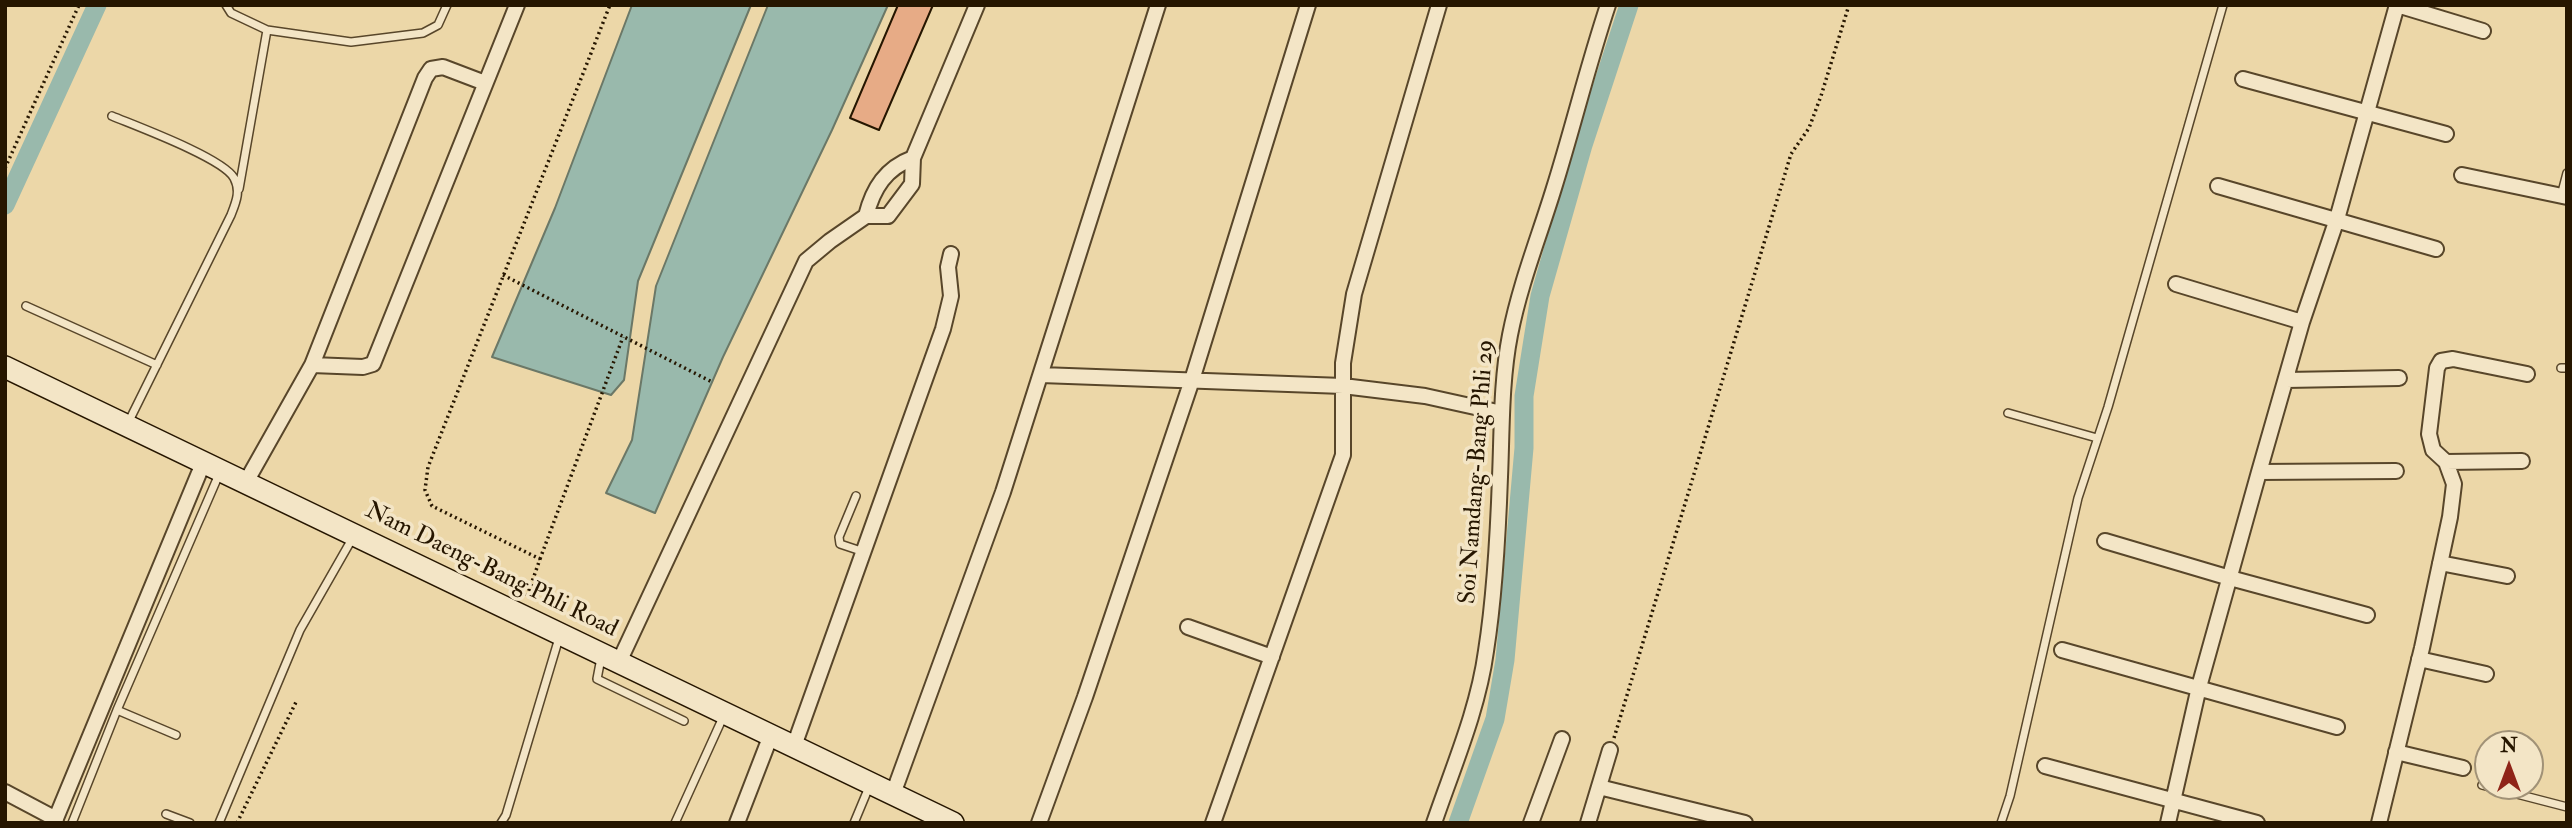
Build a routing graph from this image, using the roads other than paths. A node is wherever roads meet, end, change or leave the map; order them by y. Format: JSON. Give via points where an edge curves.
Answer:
{"nodes":[{"id":1,"x":226,"y":5,"type":"edge"},
{"id":2,"x":447,"y":5,"type":"edge"},
{"id":3,"x":517,"y":5,"type":"edge"},
{"id":4,"x":977,"y":5,"type":"edge"},
{"id":5,"x":1158,"y":5,"type":"edge"},
{"id":6,"x":1308,"y":5,"type":"edge"},
{"id":7,"x":1439,"y":5,"type":"edge"},
{"id":8,"x":1608,"y":5,"type":"edge"},
{"id":9,"x":2223,"y":5,"type":"edge"},
{"id":10,"x":267,"y":30,"type":"junction"},
{"id":11,"x":2483,"y":31,"type":"dead end"},
{"id":12,"x":2243,"y":79,"type":"dead end"},
{"id":13,"x":485,"y":83,"type":"junction"},
{"id":14,"x":2368,"y":113,"type":"junction"},
{"id":15,"x":112,"y":116,"type":"dead end"},
{"id":16,"x":2445,"y":134,"type":"dead end"},
{"id":17,"x":913,"y":158,"type":"junction"},
{"id":18,"x":2567,"y":173,"type":"edge"},
{"id":19,"x":2462,"y":175,"type":"dead end"},
{"id":20,"x":2218,"y":186,"type":"dead end"},
{"id":21,"x":238,"y":193,"type":"junction"},
{"id":22,"x":2564,"y":196,"type":"edge"},
{"id":23,"x":866,"y":216,"type":"junction"},
{"id":24,"x":2337,"y":219,"type":"junction"},
{"id":25,"x":2436,"y":249,"type":"dead end"},
{"id":26,"x":951,"y":254,"type":"dead end"},
{"id":27,"x":2176,"y":284,"type":"dead end"},
{"id":28,"x":26,"y":306,"type":"dead end"},
{"id":29,"x":2302,"y":322,"type":"junction"},
{"id":30,"x":157,"y":365,"type":"junction"},
{"id":31,"x":312,"y":365,"type":"junction"},
{"id":32,"x":5,"y":367,"type":"edge"},
{"id":33,"x":2527,"y":374,"type":"dead end"},
{"id":34,"x":1041,"y":375,"type":"junction"},
{"id":35,"x":2399,"y":378,"type":"dead end"},
{"id":36,"x":1192,"y":380,"type":"junction"},
{"id":37,"x":2286,"y":380,"type":"junction"},
{"id":38,"x":1343,"y":386,"type":"junction"},
{"id":39,"x":1502,"y":413,"type":"junction"},
{"id":40,"x":2008,"y":413,"type":"dead end"},
{"id":41,"x":127,"y":425,"type":"junction"},
{"id":42,"x":2097,"y":438,"type":"junction"},
{"id":43,"x":2522,"y":461,"type":"dead end"},
{"id":44,"x":2445,"y":463,"type":"junction"},
{"id":45,"x":212,"y":465,"type":"junction"},
{"id":46,"x":2396,"y":471,"type":"dead end"},
{"id":47,"x":2259,"y":472,"type":"junction"},
{"id":48,"x":246,"y":482,"type":"junction"},
{"id":49,"x":856,"y":496,"type":"dead end"},
{"id":50,"x":354,"y":534,"type":"junction"},
{"id":51,"x":2105,"y":541,"type":"dead end"},
{"id":52,"x":864,"y":552,"type":"junction"},
{"id":53,"x":2440,"y":563,"type":"junction"},
{"id":54,"x":2507,"y":576,"type":"dead end"},
{"id":55,"x":2230,"y":578,"type":"junction"},
{"id":56,"x":2367,"y":615,"type":"dead end"},
{"id":57,"x":1188,"y":627,"type":"dead end"},
{"id":58,"x":560,"y":634,"type":"junction"},
{"id":59,"x":2062,"y":650,"type":"dead end"},
{"id":60,"x":1272,"y":657,"type":"junction"},
{"id":61,"x":611,"y":658,"type":"junction"},
{"id":62,"x":2419,"y":659,"type":"junction"},
{"id":63,"x":2486,"y":674,"type":"dead end"},
{"id":64,"x":2199,"y":687,"type":"junction"},
{"id":65,"x":117,"y":710,"type":"junction"},
{"id":66,"x":725,"y":713,"type":"junction"},
{"id":67,"x":684,"y":720,"type":"dead end"},
{"id":68,"x":2337,"y":727,"type":"dead end"},
{"id":69,"x":176,"y":735,"type":"dead end"},
{"id":70,"x":771,"y":735,"type":"junction"},
{"id":71,"x":1562,"y":738,"type":"dead end"},
{"id":72,"x":794,"y":746,"type":"junction"},
{"id":73,"x":1611,"y":750,"type":"road end"},
{"id":74,"x":2396,"y":752,"type":"junction"},
{"id":75,"x":2045,"y":766,"type":"dead end"},
{"id":76,"x":2463,"y":768,"type":"dead end"},
{"id":77,"x":871,"y":783,"type":"junction"},
{"id":78,"x":1599,"y":787,"type":"junction"},
{"id":79,"x":5,"y":792,"type":"edge"},
{"id":80,"x":893,"y":794,"type":"junction"},
{"id":81,"x":2540,"y":800,"type":"edge"},
{"id":82,"x":2174,"y":801,"type":"junction"},
{"id":83,"x":2567,"y":807,"type":"edge"},
{"id":84,"x":166,"y":814,"type":"dead end"},
{"id":85,"x":55,"y":821,"type":"edge"},
{"id":86,"x":72,"y":823,"type":"edge"},
{"id":87,"x":190,"y":823,"type":"edge"},
{"id":88,"x":219,"y":823,"type":"edge"},
{"id":89,"x":501,"y":823,"type":"edge"},
{"id":90,"x":675,"y":823,"type":"edge"},
{"id":91,"x":737,"y":823,"type":"edge"},
{"id":92,"x":854,"y":823,"type":"edge"},
{"id":93,"x":953,"y":823,"type":"edge"},
{"id":94,"x":1040,"y":823,"type":"edge"},
{"id":95,"x":1213,"y":823,"type":"edge"},
{"id":96,"x":1434,"y":823,"type":"edge"},
{"id":97,"x":1531,"y":823,"type":"edge"},
{"id":98,"x":1588,"y":823,"type":"edge"},
{"id":99,"x":1745,"y":823,"type":"edge"},
{"id":100,"x":2001,"y":823,"type":"edge"},
{"id":101,"x":2168,"y":823,"type":"edge"},
{"id":102,"x":2258,"y":823,"type":"edge"},
{"id":103,"x":2379,"y":823,"type":"edge"}],
"edges":[{"from":1,"to":10,"type":"lane","via":[[231,13]]},
{"from":2,"to":10,"type":"lane","via":[[438,25],[423,33],[351,41]]},
{"from":3,"to":13,"type":"street"},
{"from":4,"to":17,"type":"street"},
{"from":5,"to":34,"type":"street"},
{"from":6,"to":36,"type":"street"},
{"from":7,"to":38,"type":"street","via":[[1354,294]]},
{"from":8,"to":39,"type":"street","name":"Soi Namdang-Bang Phli 29","via":[[1524,280],[1510,335]]},
{"from":9,"to":42,"type":"lane"},
{"from":10,"to":21,"type":"lane"},
{"from":11,"to":14,"type":"street","via":[[2397,5]]},
{"from":12,"to":14,"type":"street"},
{"from":13,"to":31,"type":"street","via":[[373,364]]},
{"from":13,"to":31,"type":"street","via":[[443,66],[431,69],[425,78]]},
{"from":14,"to":16,"type":"street"},
{"from":14,"to":24,"type":"street"},
{"from":15,"to":21,"type":"lane","via":[[219,163],[233,177]]},
{"from":17,"to":23,"type":"street","via":[[895,165],[871,196]]},
{"from":17,"to":23,"type":"street","via":[[912,184],[888,216]]},
{"from":18,"to":22,"type":"lane"},
{"from":19,"to":22,"type":"street"},
{"from":20,"to":24,"type":"street"},
{"from":21,"to":30,"type":"lane"},
{"from":23,"to":61,"type":"street","via":[[806,261]]},
{"from":24,"to":25,"type":"street"},
{"from":24,"to":29,"type":"street"},
{"from":26,"to":52,"type":"street","via":[[951,296],[943,329]]},
{"from":27,"to":29,"type":"street"},
{"from":28,"to":30,"type":"lane"},
{"from":29,"to":37,"type":"street"},
{"from":30,"to":41,"type":"lane"},
{"from":31,"to":48,"type":"street"},
{"from":32,"to":41,"type":"main road","name":"Nam Daeng-Bang Phli Road"},
{"from":33,"to":44,"type":"street","via":[[2453,359],[2441,361],[2428,434],[2433,450]]},
{"from":34,"to":36,"type":"street"},
{"from":34,"to":80,"type":"street"},
{"from":35,"to":37,"type":"street"},
{"from":36,"to":38,"type":"street"},
{"from":36,"to":94,"type":"street"},
{"from":37,"to":47,"type":"street"},
{"from":38,"to":39,"type":"street","via":[[1425,396]]},
{"from":38,"to":60,"type":"street","via":[[1343,455]]},
{"from":39,"to":96,"type":"street","name":"Soi Namdang-Bang Phli 29","via":[[1495,563],[1482,675]]},
{"from":40,"to":42,"type":"lane"},
{"from":41,"to":45,"type":"main road","name":"Nam Daeng-Bang Phli Road"},
{"from":42,"to":100,"type":"lane","via":[[2078,498]]},
{"from":43,"to":44,"type":"street"},
{"from":44,"to":53,"type":"street","via":[[2454,484]]},
{"from":45,"to":48,"type":"main road","name":"Nam Daeng-Bang Phli Road"},
{"from":45,"to":65,"type":"lane"},
{"from":45,"to":85,"type":"street"},
{"from":46,"to":47,"type":"street"},
{"from":47,"to":55,"type":"street"},
{"from":48,"to":50,"type":"main road","name":"Nam Daeng-Bang Phli Road"},
{"from":49,"to":52,"type":"lane","via":[[839,537],[840,544]]},
{"from":50,"to":58,"type":"main road","name":"Nam Daeng-Bang Phli Road"},
{"from":50,"to":88,"type":"lane","via":[[300,630]]},
{"from":51,"to":55,"type":"street"},
{"from":52,"to":72,"type":"street"},
{"from":53,"to":54,"type":"street"},
{"from":53,"to":62,"type":"street"},
{"from":55,"to":56,"type":"street"},
{"from":55,"to":64,"type":"street"},
{"from":57,"to":60,"type":"street"},
{"from":58,"to":61,"type":"main road","name":"Nam Daeng-Bang Phli Road"},
{"from":58,"to":89,"type":"lane"},
{"from":59,"to":64,"type":"street"},
{"from":60,"to":95,"type":"street"},
{"from":61,"to":66,"type":"main road","name":"Nam Daeng-Bang Phli Road"},
{"from":61,"to":67,"type":"lane","via":[[597,679]]},
{"from":62,"to":63,"type":"street"},
{"from":62,"to":74,"type":"street"},
{"from":64,"to":68,"type":"street"},
{"from":64,"to":82,"type":"street"},
{"from":65,"to":69,"type":"lane"},
{"from":65,"to":86,"type":"lane"},
{"from":66,"to":70,"type":"main road","name":"Nam Daeng-Bang Phli Road"},
{"from":66,"to":90,"type":"lane"},
{"from":70,"to":72,"type":"main road","name":"Nam Daeng-Bang Phli Road"},
{"from":70,"to":91,"type":"street"},
{"from":71,"to":97,"type":"street"},
{"from":72,"to":77,"type":"main road","name":"Nam Daeng-Bang Phli Road"},
{"from":73,"to":78,"type":"street"},
{"from":74,"to":76,"type":"street"},
{"from":74,"to":103,"type":"street"},
{"from":75,"to":82,"type":"street"},
{"from":77,"to":80,"type":"main road","name":"Nam Daeng-Bang Phli Road"},
{"from":77,"to":92,"type":"lane"},
{"from":78,"to":98,"type":"street"},
{"from":78,"to":99,"type":"street"},
{"from":79,"to":85,"type":"street"},
{"from":80,"to":93,"type":"main road","name":"Nam Daeng-Bang Phli Road"},
{"from":81,"to":83,"type":"lane"},
{"from":82,"to":101,"type":"street"},
{"from":82,"to":102,"type":"street"},
{"from":84,"to":87,"type":"lane"}]}
